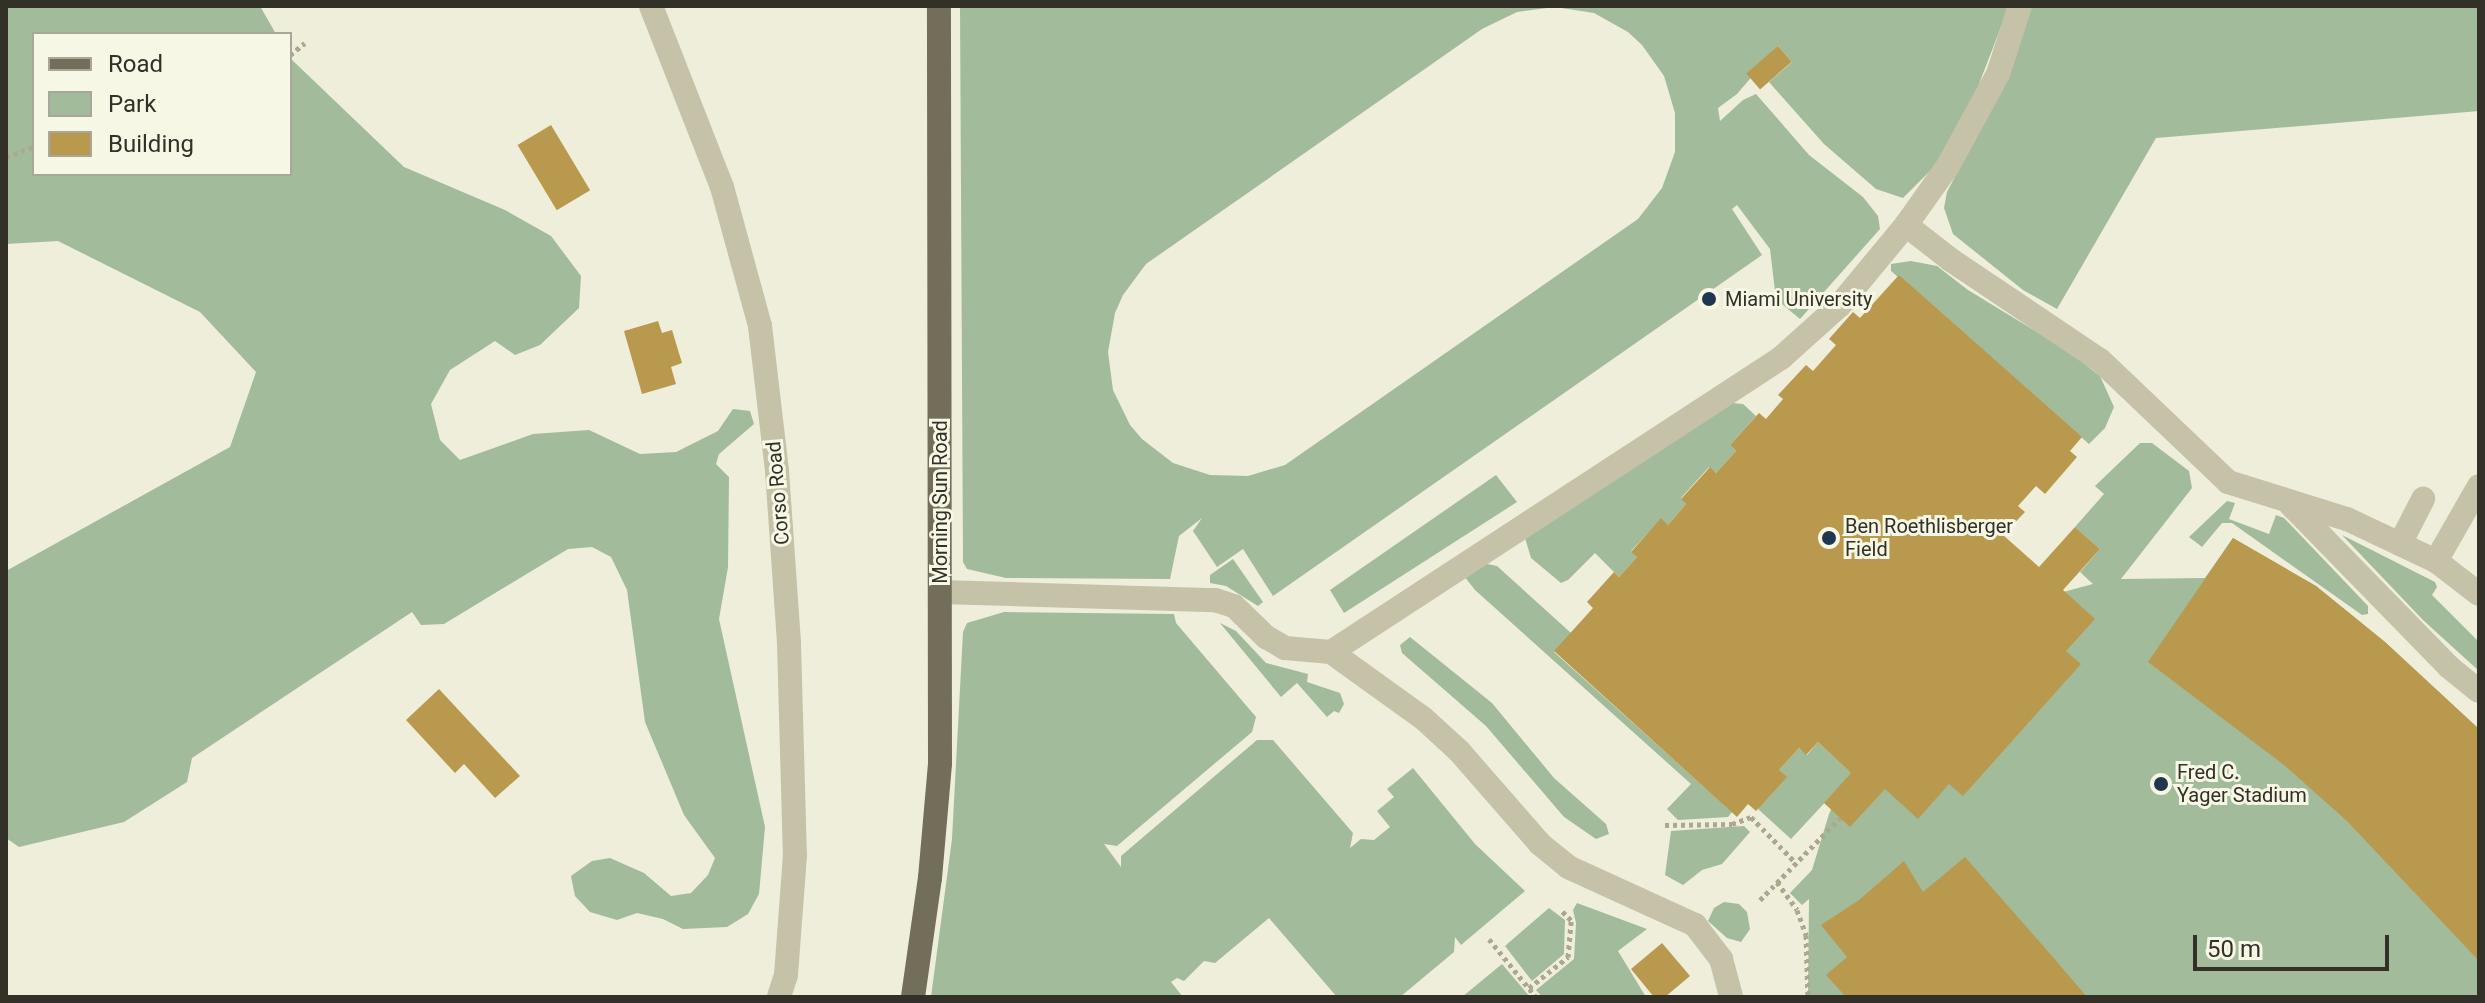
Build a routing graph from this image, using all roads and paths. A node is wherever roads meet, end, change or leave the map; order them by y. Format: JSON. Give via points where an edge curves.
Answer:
{"nodes":[{"id":1,"x":651,"y":6,"type":"edge"},
{"id":2,"x":939,"y":6,"type":"edge"},
{"id":3,"x":2020,"y":6,"type":"edge"},
{"id":4,"x":305,"y":43,"type":"dead end"},
{"id":5,"x":292,"y":53,"type":"edge"},
{"id":6,"x":32,"y":148,"type":"edge"},
{"id":7,"x":6,"y":157,"type":"edge"},
{"id":8,"x":1906,"y":225,"type":"junction"},
{"id":9,"x":2479,"y":486,"type":"edge"},
{"id":10,"x":2423,"y":499,"type":"dead end"},
{"id":11,"x":2289,"y":503,"type":"junction"},
{"id":12,"x":2400,"y":544,"type":"junction"},
{"id":13,"x":2436,"y":561,"type":"junction"},
{"id":14,"x":940,"y":592,"type":"junction"},
{"id":15,"x":2479,"y":594,"type":"edge"},
{"id":16,"x":1331,"y":652,"type":"junction"},
{"id":17,"x":2479,"y":691,"type":"edge"},
{"id":18,"x":1840,"y":818,"type":"dead end"},
{"id":19,"x":1665,"y":825,"type":"dead end"},
{"id":20,"x":1796,"y":863,"type":"junction"},
{"id":21,"x":1777,"y":882,"type":"junction"},
{"id":22,"x":1760,"y":900,"type":"dead end"},
{"id":23,"x":1560,"y":909,"type":"dead end"},
{"id":24,"x":1489,"y":939,"type":"dead end"},
{"id":25,"x":1529,"y":988,"type":"junction"},
{"id":26,"x":779,"y":997,"type":"edge"},
{"id":27,"x":913,"y":997,"type":"edge"},
{"id":28,"x":1536,"y":997,"type":"edge"},
{"id":29,"x":1731,"y":997,"type":"edge"},
{"id":30,"x":1808,"y":997,"type":"edge"}],
"edges":[{"from":1,"to":26,"type":"street","name":"Corso Road","via":[[722,187],[760,326],[777,471],[794,795],[795,855],[786,975]]},
{"from":2,"to":14,"type":"main road","name":"Morning Sun Road"},
{"from":3,"to":8,"type":"street","via":[[1998,74],[1948,166]]},
{"from":4,"to":5,"type":"path"},
{"from":6,"to":7,"type":"path"},
{"from":8,"to":11,"type":"street","via":[[2100,360],[2228,482]]},
{"from":8,"to":16,"type":"street","via":[[1839,306],[1781,358]]},
{"from":9,"to":13,"type":"street"},
{"from":10,"to":12,"type":"street"},
{"from":11,"to":12,"type":"street","via":[[2347,519]]},
{"from":11,"to":17,"type":"street","via":[[2449,667]]},
{"from":12,"to":13,"type":"street"},
{"from":13,"to":15,"type":"street"},
{"from":14,"to":16,"type":"street","via":[[1215,600],[1234,606],[1285,648]]},
{"from":14,"to":27,"type":"main road","name":"Morning Sun Road","via":[[940,763]]},
{"from":16,"to":29,"type":"street","via":[[1432,726],[1540,844],[1568,867],[1695,925],[1721,959]]},
{"from":18,"to":20,"type":"path"},
{"from":19,"to":20,"type":"path","via":[[1732,824],[1751,817]]},
{"from":20,"to":21,"type":"path"},
{"from":21,"to":22,"type":"path"},
{"from":21,"to":30,"type":"path","via":[[1797,910],[1806,935]]},
{"from":23,"to":25,"type":"path","via":[[1571,920],[1568,957]]},
{"from":24,"to":25,"type":"path"},
{"from":25,"to":28,"type":"path"}]}
